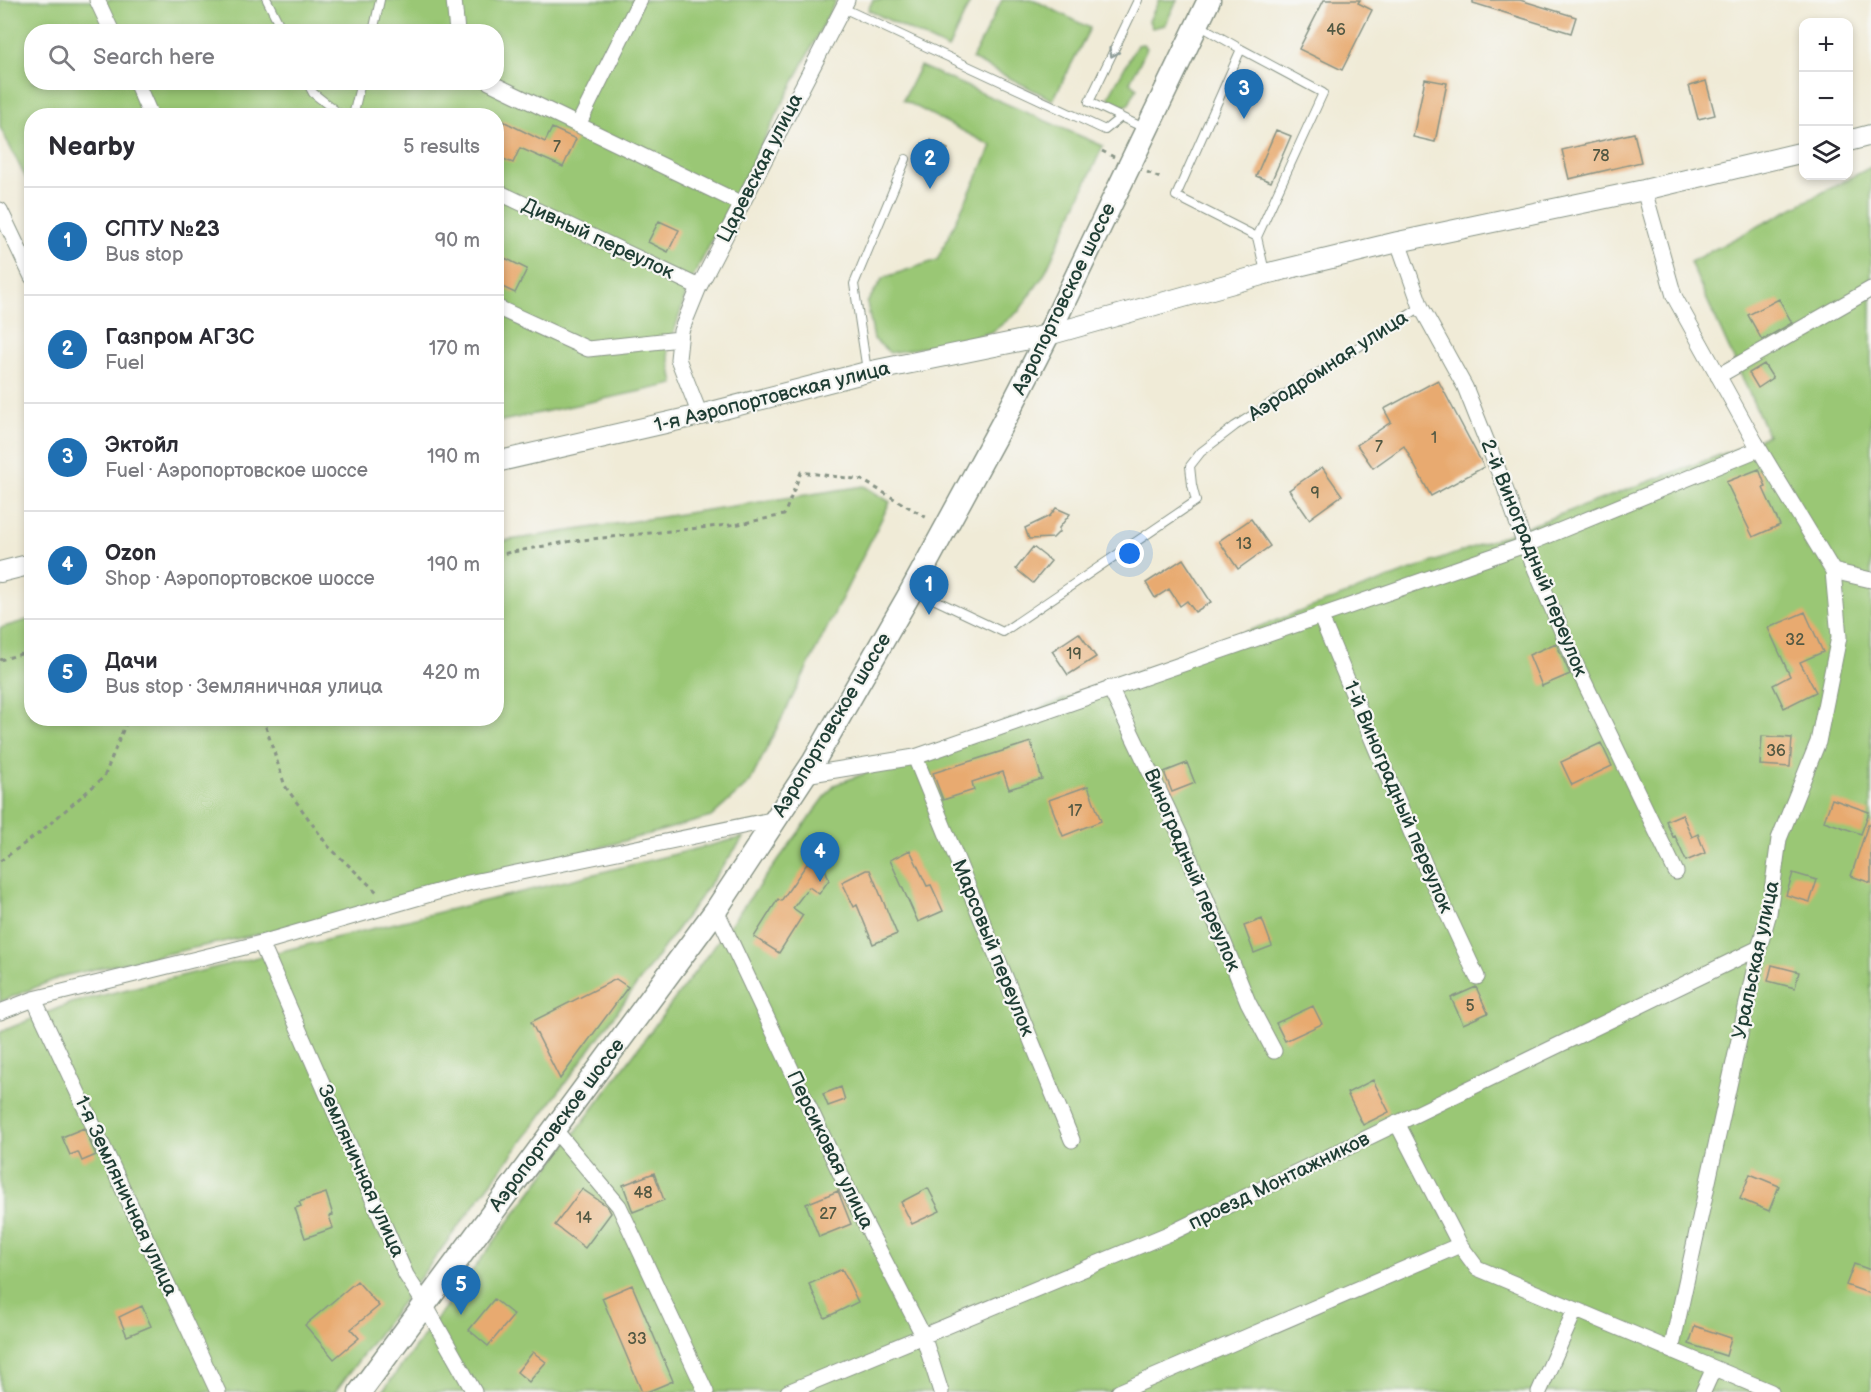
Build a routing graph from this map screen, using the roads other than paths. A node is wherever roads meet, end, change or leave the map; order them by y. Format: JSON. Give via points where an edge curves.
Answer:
{"nodes":[{"id":1,"x":97,"y":0,"type":"edge"},
{"id":2,"x":267,"y":0,"type":"edge"},
{"id":3,"x":380,"y":0,"type":"edge"},
{"id":4,"x":454,"y":0,"type":"edge"},
{"id":5,"x":640,"y":0,"type":"edge"},
{"id":6,"x":1138,"y":0,"type":"edge"},
{"id":7,"x":1209,"y":0,"type":"edge"},
{"id":8,"x":845,"y":4,"type":"edge"},
{"id":9,"x":108,"y":24,"type":"edge"},
{"id":10,"x":279,"y":24,"type":"edge"},
{"id":11,"x":375,"y":24,"type":"edge"},
{"id":12,"x":457,"y":24,"type":"edge"},
{"id":13,"x":1197,"y":24,"type":"junction"},
{"id":14,"x":1242,"y":50,"type":"junction"},
{"id":15,"x":504,"y":89,"type":"edge"},
{"id":16,"x":140,"y":90,"type":"edge"},
{"id":17,"x":311,"y":90,"type":"edge"},
{"id":18,"x":359,"y":90,"type":"edge"},
{"id":19,"x":148,"y":108,"type":"edge"},
{"id":20,"x":332,"y":108,"type":"edge"},
{"id":21,"x":355,"y":108,"type":"edge"},
{"id":22,"x":1121,"y":117,"type":"junction"},
{"id":23,"x":578,"y":125,"type":"junction"},
{"id":24,"x":1147,"y":129,"type":"junction"},
{"id":25,"x":1871,"y":135,"type":"edge"},
{"id":26,"x":1853,"y":140,"type":"edge"},
{"id":27,"x":1799,"y":153,"type":"edge"},
{"id":28,"x":906,"y":159,"type":"dead end"},
{"id":29,"x":1644,"y":190,"type":"junction"},
{"id":30,"x":504,"y":195,"type":"edge"},
{"id":31,"x":742,"y":204,"type":"junction"},
{"id":32,"x":0,"y":210,"type":"edge"},
{"id":33,"x":1257,"y":237,"type":"junction"},
{"id":34,"x":1398,"y":242,"type":"junction"},
{"id":35,"x":24,"y":260,"type":"edge"},
{"id":36,"x":1265,"y":274,"type":"junction"},
{"id":37,"x":699,"y":287,"type":"junction"},
{"id":38,"x":1871,"y":289,"type":"edge"},
{"id":39,"x":1421,"y":307,"type":"junction"},
{"id":40,"x":504,"y":312,"type":"edge"},
{"id":41,"x":1048,"y":335,"type":"junction"},
{"id":42,"x":680,"y":339,"type":"junction"},
{"id":43,"x":867,"y":372,"type":"junction"},
{"id":44,"x":1718,"y":376,"type":"junction"},
{"id":45,"x":700,"y":415,"type":"junction"},
{"id":46,"x":1759,"y":448,"type":"junction"},
{"id":47,"x":504,"y":460,"type":"edge"},
{"id":48,"x":1525,"y":545,"type":"junction"},
{"id":49,"x":24,"y":566,"type":"edge"},
{"id":50,"x":1833,"y":571,"type":"junction"},
{"id":51,"x":0,"y":572,"type":"edge"},
{"id":52,"x":1871,"y":580,"type":"edge"},
{"id":53,"x":912,"y":590,"type":"junction"},
{"id":54,"x":1320,"y":615,"type":"junction"},
{"id":55,"x":1110,"y":688,"type":"junction"},
{"id":56,"x":915,"y":757,"type":"junction"},
{"id":57,"x":805,"y":775,"type":"junction"},
{"id":58,"x":776,"y":819,"type":"junction"},
{"id":59,"x":1676,"y":872,"type":"dead end"},
{"id":60,"x":716,"y":910,"type":"junction"},
{"id":61,"x":261,"y":943,"type":"junction"},
{"id":62,"x":1759,"y":948,"type":"junction"},
{"id":63,"x":1478,"y":977,"type":"dead end"},
{"id":64,"x":34,"y":999,"type":"junction"},
{"id":65,"x":0,"y":1012,"type":"edge"},
{"id":66,"x":1274,"y":1051,"type":"dead end"},
{"id":67,"x":1397,"y":1123,"type":"junction"},
{"id":68,"x":554,"y":1129,"type":"junction"},
{"id":69,"x":1072,"y":1140,"type":"dead end"},
{"id":70,"x":1460,"y":1245,"type":"junction"},
{"id":71,"x":424,"y":1303,"type":"junction"},
{"id":72,"x":1575,"y":1310,"type":"junction"},
{"id":73,"x":923,"y":1335,"type":"junction"},
{"id":74,"x":1671,"y":1351,"type":"junction"},
{"id":75,"x":1714,"y":1368,"type":"junction"},
{"id":76,"x":218,"y":1392,"type":"edge"},
{"id":77,"x":360,"y":1392,"type":"edge"},
{"id":78,"x":474,"y":1392,"type":"edge"},
{"id":79,"x":706,"y":1392,"type":"edge"},
{"id":80,"x":788,"y":1392,"type":"edge"},
{"id":81,"x":941,"y":1392,"type":"edge"},
{"id":82,"x":1119,"y":1392,"type":"edge"},
{"id":83,"x":1539,"y":1392,"type":"edge"},
{"id":84,"x":1704,"y":1392,"type":"edge"},
{"id":85,"x":1771,"y":1392,"type":"edge"}],
"edges":[{"from":1,"to":9,"type":"street"},
{"from":2,"to":10,"type":"lane"},
{"from":3,"to":11,"type":"lane"},
{"from":4,"to":12,"type":"street"},
{"from":5,"to":23,"type":"street"},
{"from":6,"to":22,"type":"lane","one_way":true,"via":[[1089,102]]},
{"from":7,"to":13,"type":"main road","name":"Аэропортовское шоссе"},
{"from":8,"to":22,"type":"lane","via":[[1105,130]]},
{"from":8,"to":31,"type":"street","name":"Царевская улица"},
{"from":13,"to":14,"type":"lane"},
{"from":13,"to":24,"type":"main road","name":"Аэропортовское шоссе"},
{"from":14,"to":33,"type":"lane","via":[[1323,93]]},
{"from":14,"to":33,"type":"lane","via":[[1176,196]]},
{"from":15,"to":23,"type":"street"},
{"from":16,"to":19,"type":"street"},
{"from":17,"to":20,"type":"lane"},
{"from":18,"to":21,"type":"lane"},
{"from":22,"to":24,"type":"lane"},
{"from":23,"to":31,"type":"street"},
{"from":24,"to":41,"type":"main road","name":"Аэропортовское шоссе"},
{"from":25,"to":26,"type":"street"},
{"from":27,"to":29,"type":"street","name":"1-я Аэропортовская улица"},
{"from":28,"to":43,"type":"lane","via":[[854,284]]},
{"from":29,"to":34,"type":"street","name":"1-я Аэропортовская улица"},
{"from":29,"to":44,"type":"street","via":[[1674,296]]},
{"from":30,"to":37,"type":"street","name":"Дивный переулок"},
{"from":31,"to":37,"type":"street","name":"Царевская улица"},
{"from":32,"to":35,"type":"street"},
{"from":33,"to":36,"type":"lane"},
{"from":34,"to":36,"type":"street","name":"1-я Аэропортовская улица"},
{"from":34,"to":39,"type":"street","name":"2-й Виноградный переулок"},
{"from":36,"to":41,"type":"street","name":"1-я Аэропортовская улица"},
{"from":37,"to":42,"type":"street","name":"Царевская улица"},
{"from":38,"to":44,"type":"street"},
{"from":39,"to":48,"type":"street","name":"2-й Виноградный переулок","via":[[1465,387]]},
{"from":39,"to":53,"type":"lane","name":"Аэродромная улица","via":[[1201,452],[1190,466],[1196,501],[1003,632]]},
{"from":40,"to":42,"type":"street","via":[[588,349]]},
{"from":41,"to":43,"type":"street","name":"1-я Аэропортовская улица"},
{"from":41,"to":53,"type":"main road","name":"Аэропортовское шоссе"},
{"from":42,"to":45,"type":"street","name":"Царевская улица","via":[[678,359]]},
{"from":43,"to":45,"type":"street","name":"1-я Аэропортовская улица"},
{"from":44,"to":46,"type":"street"},
{"from":45,"to":47,"type":"street","name":"1-я Аэропортовская улица"},
{"from":46,"to":48,"type":"street"},
{"from":46,"to":50,"type":"street"},
{"from":48,"to":54,"type":"street"},
{"from":48,"to":59,"type":"street","name":"2-й Виноградный переулок","via":[[1578,669]]},
{"from":49,"to":51,"type":"street"},
{"from":50,"to":52,"type":"street"},
{"from":50,"to":62,"type":"street","name":"Уральская улица","via":[[1837,649],[1818,742],[1779,839],[1769,913]]},
{"from":53,"to":57,"type":"main road","name":"Аэропортовское шоссе"},
{"from":54,"to":55,"type":"street"},
{"from":54,"to":63,"type":"street","name":"1-й Виноградный переулок","via":[[1427,870]]},
{"from":55,"to":56,"type":"street"},
{"from":55,"to":66,"type":"street","name":"Виноградный переулок","via":[[1181,837],[1248,1002]]},
{"from":56,"to":57,"type":"street"},
{"from":56,"to":69,"type":"street","name":"Марсовый переулок"},
{"from":57,"to":58,"type":"main road","name":"Аэропортовское шоссе"},
{"from":58,"to":60,"type":"main road","name":"Аэропортовское шоссе"},
{"from":58,"to":61,"type":"street","via":[[468,884]]},
{"from":60,"to":68,"type":"main road","name":"Аэропортовское шоссе"},
{"from":60,"to":73,"type":"street","name":"Персиковая улица","via":[[851,1196]]},
{"from":61,"to":64,"type":"street"},
{"from":61,"to":71,"type":"street","name":"Земляничная улица","via":[[405,1275]]},
{"from":62,"to":67,"type":"street","name":"проезд Монтажников"},
{"from":62,"to":74,"type":"street","name":"Уральская улица"},
{"from":64,"to":65,"type":"street"},
{"from":64,"to":76,"type":"street","name":"1-я Земляничная улица"},
{"from":67,"to":70,"type":"street"},
{"from":67,"to":73,"type":"street","name":"проезд Монтажников","via":[[1173,1233]]},
{"from":68,"to":71,"type":"main road","name":"Аэропортовское шоссе"},
{"from":68,"to":79,"type":"street","via":[[619,1206]]},
{"from":70,"to":72,"type":"street","via":[[1477,1268]]},
{"from":70,"to":82,"type":"street"},
{"from":71,"to":77,"type":"main road","name":"Аэропортовское шоссе"},
{"from":71,"to":78,"type":"street","name":"Земляничная улица"},
{"from":72,"to":74,"type":"street"},
{"from":72,"to":83,"type":"street"},
{"from":73,"to":80,"type":"street","name":"проезд Монтажников"},
{"from":73,"to":81,"type":"street","name":"Персиковая улица"},
{"from":74,"to":75,"type":"street"},
{"from":75,"to":84,"type":"street"},
{"from":75,"to":85,"type":"street"}]}
